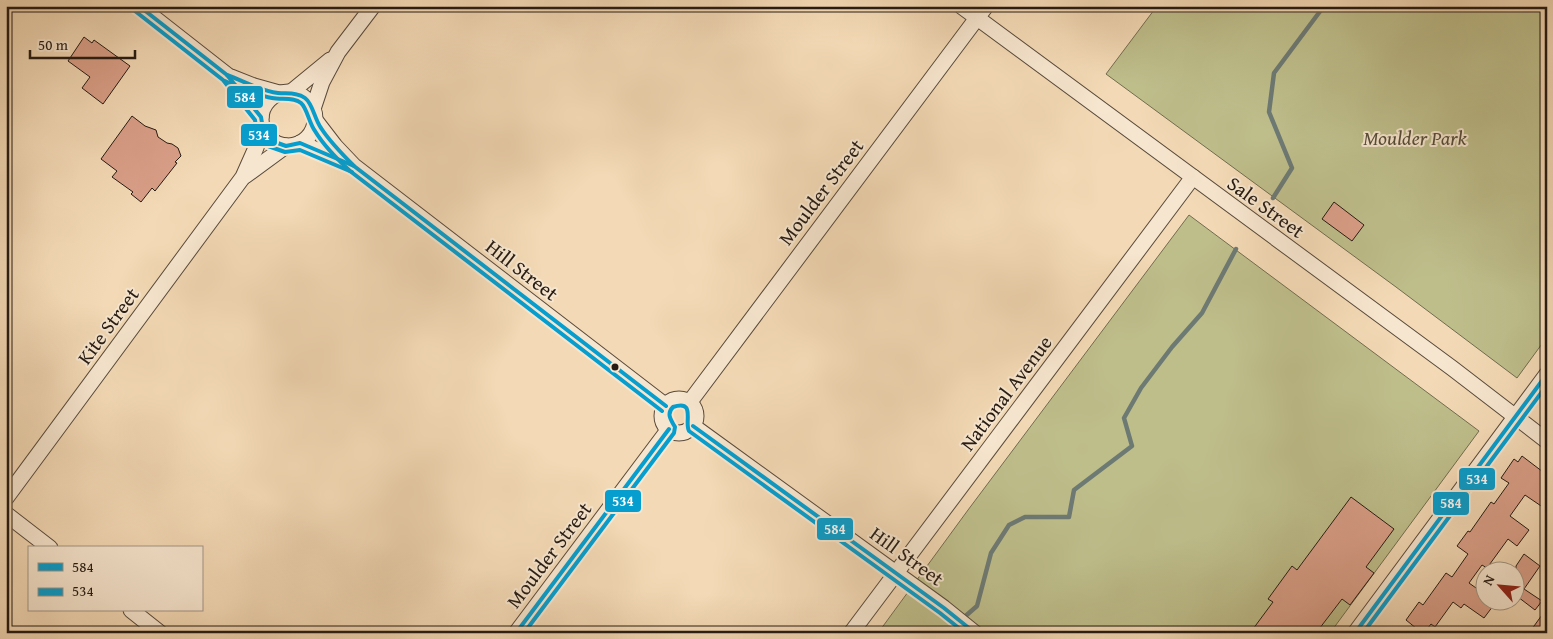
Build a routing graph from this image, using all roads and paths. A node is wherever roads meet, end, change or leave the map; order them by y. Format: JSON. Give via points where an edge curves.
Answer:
{"nodes":[{"id":1,"x":138,"y":6,"type":"edge"},
{"id":2,"x":373,"y":6,"type":"edge"},
{"id":3,"x":961,"y":6,"type":"edge"},
{"id":4,"x":982,"y":12,"type":"edge"},
{"id":5,"x":338,"y":52,"type":"junction"},
{"id":6,"x":227,"y":75,"type":"junction"},
{"id":7,"x":285,"y":93,"type":"junction"},
{"id":8,"x":314,"y":114,"type":"junction"},
{"id":9,"x":262,"y":123,"type":"junction"},
{"id":10,"x":293,"y":144,"type":"junction"},
{"id":11,"x":354,"y":166,"type":"junction"},
{"id":12,"x":243,"y":177,"type":"junction"},
{"id":13,"x":1193,"y":177,"type":"junction"},
{"id":14,"x":1547,"y":374,"type":"edge"},
{"id":15,"x":689,"y":403,"type":"junction"},
{"id":16,"x":666,"y":406,"type":"junction"},
{"id":17,"x":1515,"y":417,"type":"junction"},
{"id":18,"x":692,"y":426,"type":"junction"},
{"id":19,"x":669,"y":430,"type":"junction"},
{"id":20,"x":1547,"y":441,"type":"edge"},
{"id":21,"x":6,"y":498,"type":"edge"},
{"id":22,"x":6,"y":514,"type":"edge"},
{"id":23,"x":47,"y":546,"type":"edge"},
{"id":24,"x":896,"y":574,"type":"junction"},
{"id":25,"x":134,"y":612,"type":"edge"},
{"id":26,"x":160,"y":633,"type":"edge"},
{"id":27,"x":516,"y":633,"type":"edge"},
{"id":28,"x":851,"y":633,"type":"edge"},
{"id":29,"x":975,"y":633,"type":"edge"},
{"id":30,"x":1356,"y":633,"type":"edge"}],
"edges":[{"from":1,"to":6,"type":"street"},
{"from":2,"to":5,"type":"street"},
{"from":3,"to":4,"type":"street","name":"Sale Street"},
{"from":4,"to":13,"type":"street","name":"Sale Street"},
{"from":4,"to":15,"type":"street","name":"Moulder Street"},
{"from":5,"to":7,"type":"street","via":[[313,75]]},
{"from":5,"to":8,"type":"street","via":[[322,82]]},
{"from":6,"to":7,"type":"street","via":[[254,86]]},
{"from":6,"to":9,"type":"street"},
{"from":7,"to":8,"type":"street","via":[[304,97]]},
{"from":7,"to":9,"type":"street","via":[[266,102]]},
{"from":8,"to":10,"type":"street","via":[[313,129],[308,137]]},
{"from":8,"to":11,"type":"street","name":"Hill Street","via":[[335,146]]},
{"from":9,"to":10,"type":"street","via":[[272,141]]},
{"from":9,"to":12,"type":"street","name":"Kite Street"},
{"from":10,"to":11,"type":"street","name":"Hill Street"},
{"from":10,"to":12,"type":"street","name":"Kite Street"},
{"from":11,"to":16,"type":"street","name":"Hill Street"},
{"from":12,"to":21,"type":"street","name":"Kite Street"},
{"from":13,"to":17,"type":"street","name":"Sale Street"},
{"from":13,"to":24,"type":"street","name":"National Avenue"},
{"from":14,"to":17,"type":"street"},
{"from":15,"to":16,"type":"street","via":[[679,399]]},
{"from":15,"to":18,"type":"street","via":[[696,416]]},
{"from":16,"to":19,"type":"street","via":[[662,416]]},
{"from":17,"to":20,"type":"street","name":"Sale Street"},
{"from":17,"to":30,"type":"street"},
{"from":18,"to":19,"type":"street","via":[[684,432]]},
{"from":18,"to":24,"type":"street","name":"Hill Street"},
{"from":19,"to":27,"type":"street","name":"Moulder Street"},
{"from":22,"to":23,"type":"street"},
{"from":24,"to":28,"type":"street","name":"National Avenue"},
{"from":24,"to":29,"type":"street","name":"Hill Street"},
{"from":25,"to":26,"type":"street"}]}
